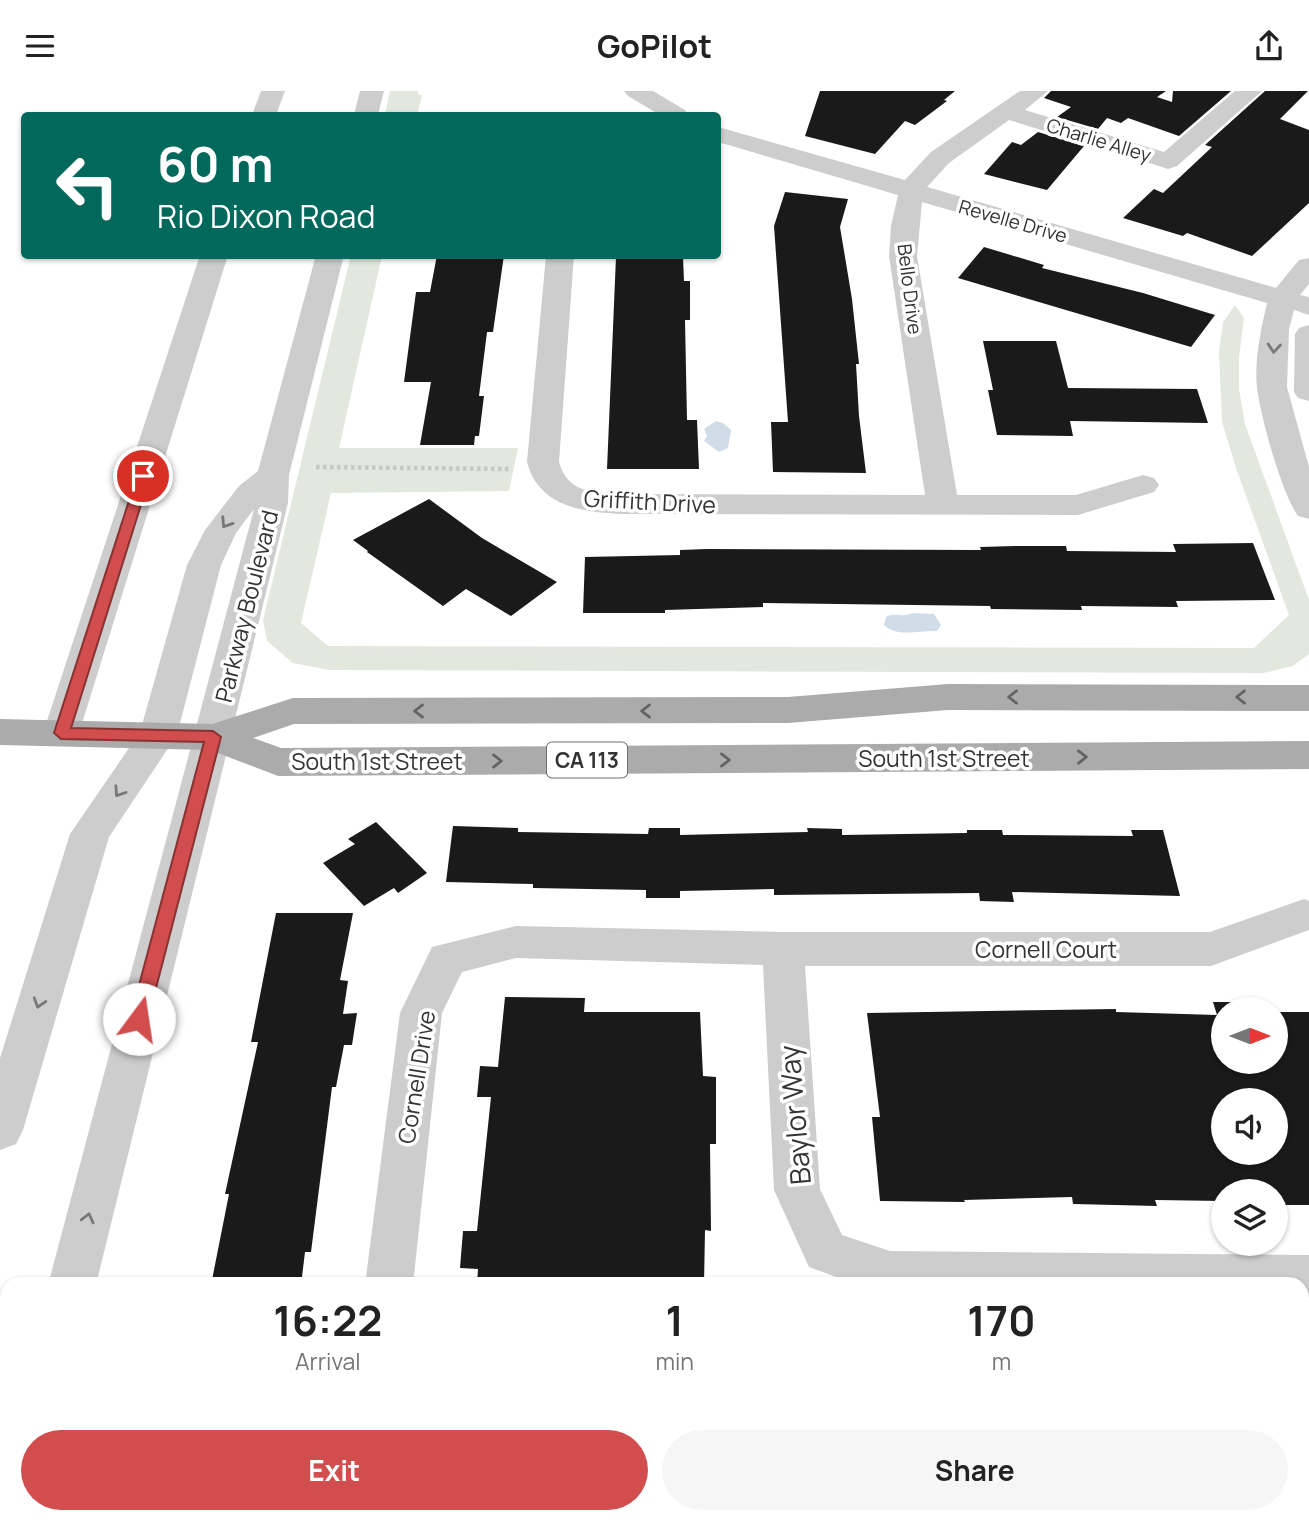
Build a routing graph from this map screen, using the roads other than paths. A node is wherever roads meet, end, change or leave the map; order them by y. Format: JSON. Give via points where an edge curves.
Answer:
{"nodes":[{"id":1,"x":273,"y":91,"type":"edge"},
{"id":2,"x":372,"y":91,"type":"edge"},
{"id":3,"x":636,"y":91,"type":"edge"},
{"id":4,"x":1036,"y":91,"type":"edge"},
{"id":5,"x":1250,"y":91,"type":"edge"},
{"id":6,"x":265,"y":112,"type":"edge"},
{"id":7,"x":367,"y":112,"type":"edge"},
{"id":8,"x":671,"y":112,"type":"edge"},
{"id":9,"x":1006,"y":112,"type":"junction"},
{"id":10,"x":721,"y":135,"type":"edge"},
{"id":11,"x":913,"y":192,"type":"junction"},
{"id":12,"x":213,"y":259,"type":"edge"},
{"id":13,"x":329,"y":259,"type":"edge"},
{"id":14,"x":560,"y":259,"type":"edge"},
{"id":15,"x":1309,"y":266,"type":"edge"},
{"id":16,"x":1295,"y":303,"type":"edge"},
{"id":17,"x":1309,"y":334,"type":"edge"},
{"id":18,"x":1309,"y":392,"type":"edge"},
{"id":19,"x":273,"y":475,"type":"junction"},
{"id":20,"x":1143,"y":485,"type":"dead end"},
{"id":21,"x":943,"y":505,"type":"junction"},
{"id":22,"x":1309,"y":509,"type":"edge"},
{"id":23,"x":1309,"y":698,"type":"edge"},
{"id":24,"x":0,"y":732,"type":"edge"},
{"id":25,"x":61,"y":733,"type":"junction"},
{"id":26,"x":158,"y":736,"type":"junction"},
{"id":27,"x":213,"y":737,"type":"junction"},
{"id":28,"x":1309,"y":755,"type":"edge"},
{"id":29,"x":1304,"y":915,"type":"dead end"},
{"id":30,"x":783,"y":949,"type":"junction"},
{"id":31,"x":0,"y":1130,"type":"edge"},
{"id":32,"x":74,"y":1277,"type":"edge"},
{"id":33,"x":390,"y":1277,"type":"edge"},
{"id":34,"x":1309,"y":1277,"type":"edge"}],
"edges":[{"from":1,"to":6,"type":"street"},
{"from":2,"to":7,"type":"street"},
{"from":3,"to":8,"type":"street"},
{"from":4,"to":9,"type":"street","name":"Bello Drive"},
{"from":5,"to":9,"type":"street","name":"Charlie Alley","via":[[1168,161]]},
{"from":9,"to":11,"type":"street","name":"Bello Drive","via":[[920,176]]},
{"from":10,"to":11,"type":"street","name":"Revelle Drive"},
{"from":11,"to":16,"type":"street","name":"Revelle Drive"},
{"from":11,"to":21,"type":"street","name":"Bello Drive","via":[[904,223],[903,256]]},
{"from":12,"to":25,"type":"street"},
{"from":13,"to":19,"type":"street","name":"Parkway Boulevard"},
{"from":14,"to":21,"type":"street","name":"Griffith Drive","via":[[543,463],[557,490],[607,503]]},
{"from":15,"to":16,"type":"street"},
{"from":16,"to":22,"type":"street","one_way":true,"via":[[1275,329],[1272,387]]},
{"from":17,"to":18,"type":"street"},
{"from":19,"to":26,"type":"street","name":"Parkway Boulevard","one_way":true,"via":[[229,516],[204,565]]},
{"from":19,"to":27,"type":"street","name":"Parkway Boulevard","via":[[272,503]]},
{"from":20,"to":21,"type":"street","name":"Griffith Drive","via":[[1078,505]]},
{"from":23,"to":27,"type":"main road","name":"South 1st Street","number":"CA 113","one_way":true,"via":[[948,697],[788,710],[293,711]]},
{"from":24,"to":25,"type":"main road","number":"CA 113"},
{"from":25,"to":26,"type":"main road","number":"CA 113"},
{"from":26,"to":27,"type":"main road","number":"CA 113"},
{"from":26,"to":31,"type":"street","name":"Parkway Boulevard","one_way":true,"via":[[90,834]]},
{"from":27,"to":28,"type":"main road","name":"South 1st Street","number":"CA 113","one_way":true,"via":[[278,762]]},
{"from":32,"to":27,"type":"street","name":"Parkway Boulevard","one_way":true},
{"from":29,"to":30,"type":"street","name":"Cornell Court","via":[[1211,949]]},
{"from":30,"to":33,"type":"street","name":"Cornell Drive","via":[[516,942],[447,959],[421,1013]]},
{"from":30,"to":34,"type":"street","name":"Baylor Way","via":[[797,1189],[826,1252],[890,1273]]}]}
